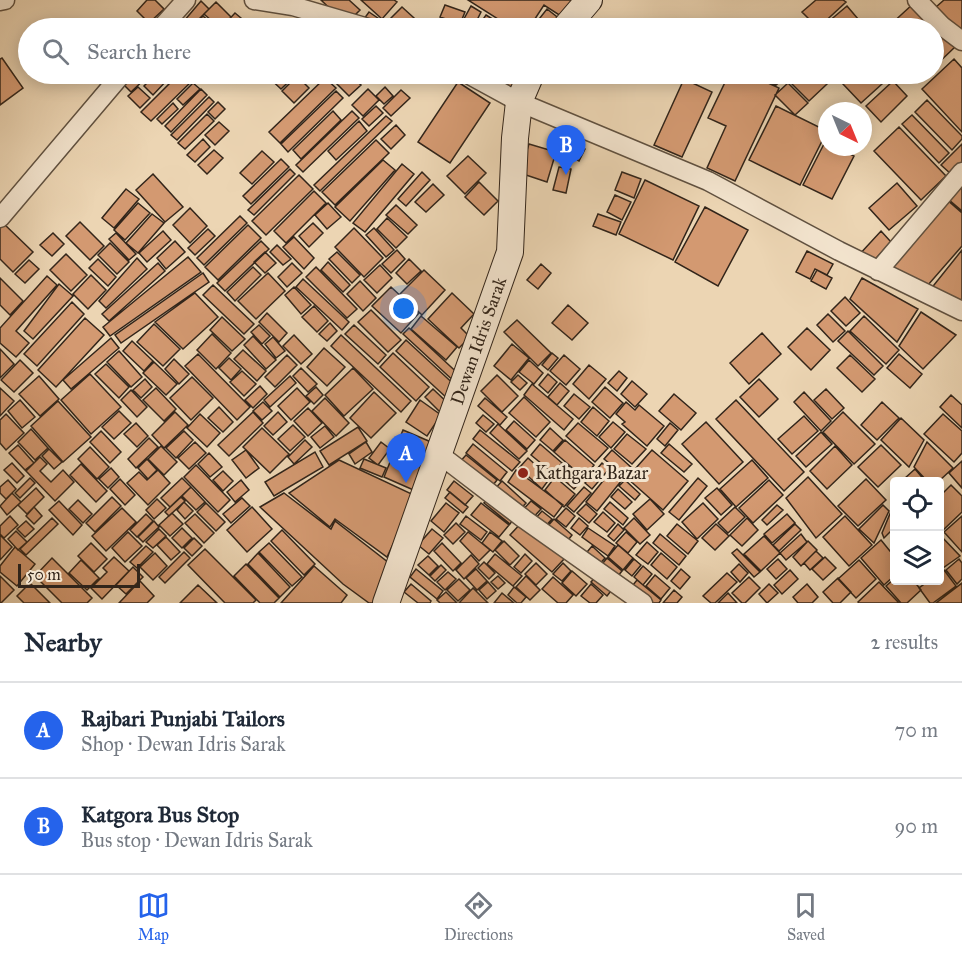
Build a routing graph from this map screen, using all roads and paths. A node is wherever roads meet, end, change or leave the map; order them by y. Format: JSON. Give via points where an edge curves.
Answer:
{"nodes":[{"id":1,"x":5,"y":0,"type":"edge"},
{"id":2,"x":186,"y":0,"type":"edge"},
{"id":3,"x":254,"y":0,"type":"edge"},
{"id":4,"x":589,"y":0,"type":"edge"},
{"id":5,"x":917,"y":0,"type":"edge"},
{"id":6,"x":0,"y":1,"type":"edge"},
{"id":7,"x":170,"y":18,"type":"edge"},
{"id":8,"x":334,"y":18,"type":"edge"},
{"id":9,"x":574,"y":18,"type":"edge"},
{"id":10,"x":934,"y":18,"type":"edge"},
{"id":11,"x":944,"y":28,"type":"edge"},
{"id":12,"x":962,"y":41,"type":"edge"},
{"id":13,"x":114,"y":84,"type":"edge"},
{"id":14,"x":486,"y":84,"type":"edge"},
{"id":15,"x":527,"y":84,"type":"edge"},
{"id":16,"x":519,"y":102,"type":"junction"},
{"id":17,"x":962,"y":172,"type":"edge"},
{"id":18,"x":0,"y":218,"type":"edge"},
{"id":19,"x":878,"y":271,"type":"junction"},
{"id":20,"x":962,"y":311,"type":"edge"},
{"id":21,"x":439,"y":454,"type":"junction"},
{"id":22,"x":386,"y":603,"type":"edge"},
{"id":23,"x":643,"y":603,"type":"edge"}],
"edges":[{"from":1,"to":6,"type":"street"},
{"from":2,"to":7,"type":"street"},
{"from":3,"to":8,"type":"street"},
{"from":4,"to":9,"type":"main road"},
{"from":5,"to":10,"type":"street"},
{"from":11,"to":12,"type":"street"},
{"from":13,"to":18,"type":"street"},
{"from":14,"to":16,"type":"street"},
{"from":15,"to":16,"type":"main road","name":"Dewan Idris Sarak"},
{"from":16,"to":19,"type":"street","via":[[708,182]]},
{"from":16,"to":21,"type":"main road","name":"Dewan Idris Sarak","via":[[510,252]]},
{"from":17,"to":19,"type":"street"},
{"from":19,"to":20,"type":"street"},
{"from":21,"to":22,"type":"main road","name":"Dewan Idris Sarak"},
{"from":21,"to":23,"type":"street"}]}
